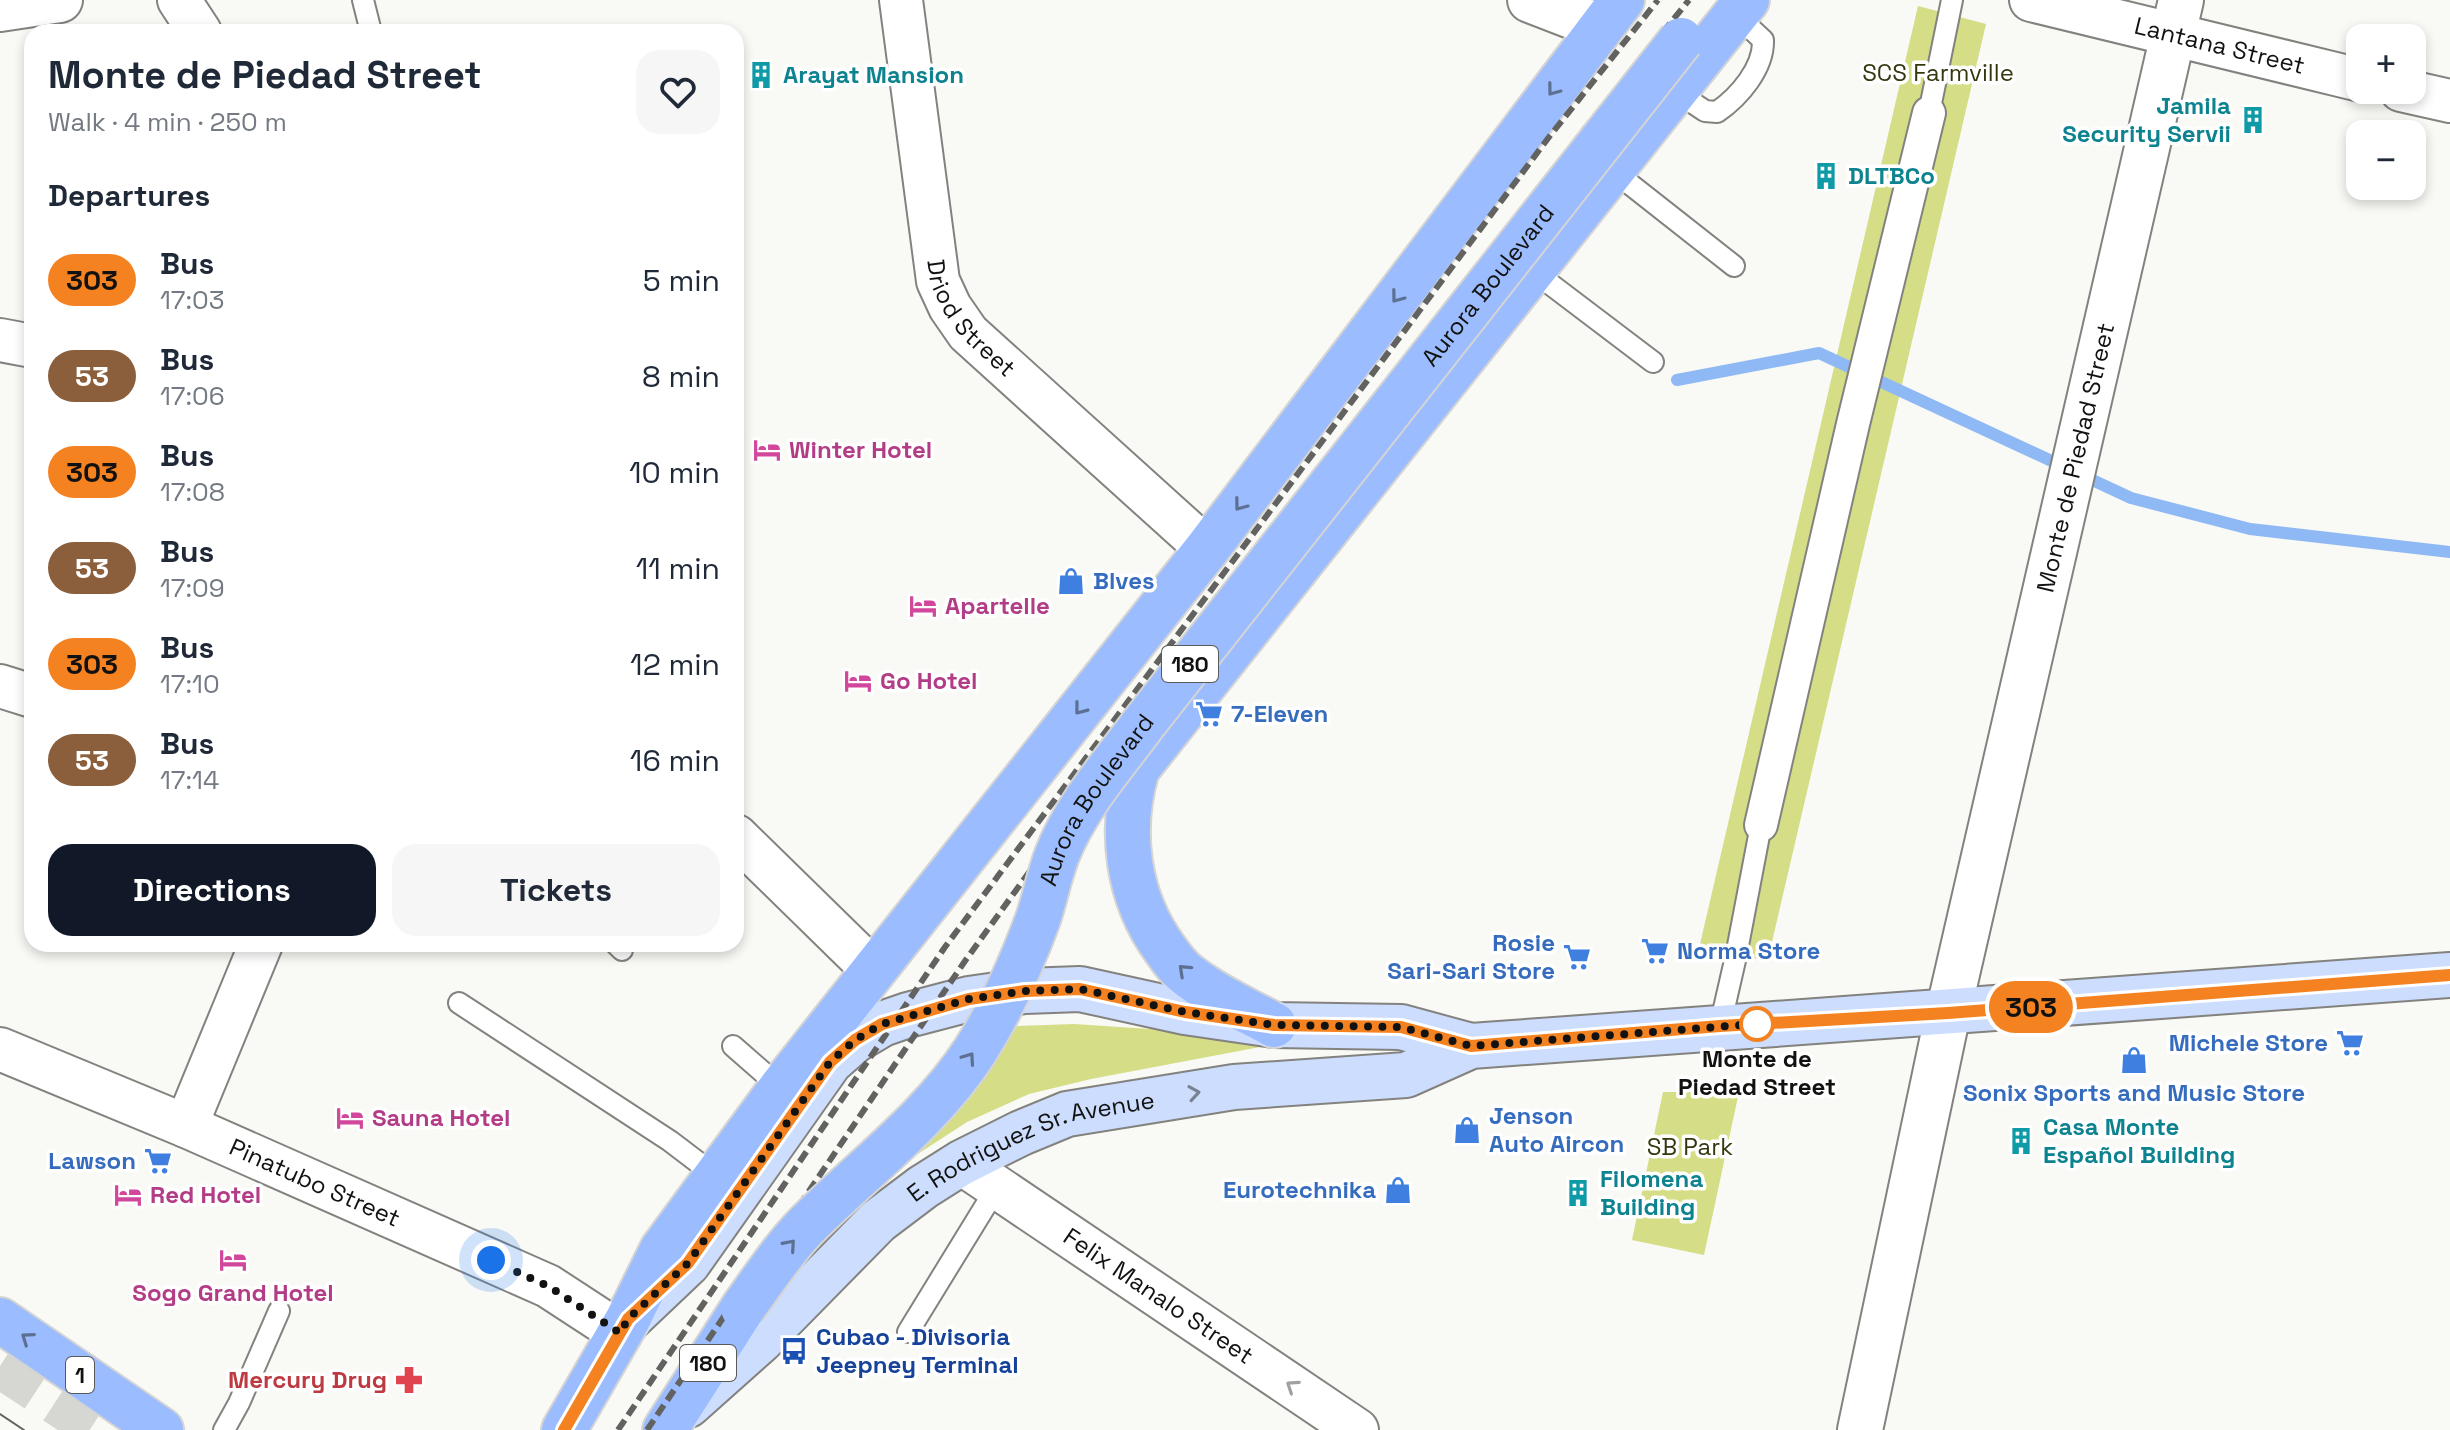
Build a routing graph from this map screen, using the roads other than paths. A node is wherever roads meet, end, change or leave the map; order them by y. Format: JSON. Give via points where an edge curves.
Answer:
{"nodes":[{"id":1,"x":60,"y":0,"type":"edge"},
{"id":2,"x":179,"y":0,"type":"edge"},
{"id":3,"x":363,"y":0,"type":"edge"},
{"id":4,"x":901,"y":0,"type":"edge"},
{"id":5,"x":1530,"y":0,"type":"edge"},
{"id":6,"x":1952,"y":0,"type":"edge"},
{"id":7,"x":2031,"y":0,"type":"edge"},
{"id":8,"x":1732,"y":5,"type":"edge"},
{"id":9,"x":0,"y":9,"type":"edge"},
{"id":10,"x":1611,"y":14,"type":"edge"},
{"id":11,"x":2177,"y":18,"type":"edge"},
{"id":12,"x":195,"y":24,"type":"edge"},
{"id":13,"x":369,"y":24,"type":"edge"},
{"id":14,"x":2346,"y":75,"type":"edge"},
{"id":15,"x":2426,"y":96,"type":"edge"},
{"id":16,"x":2450,"y":101,"type":"edge"},
{"id":17,"x":1929,"y":113,"type":"joint"},
{"id":18,"x":1612,"y":170,"type":"junction"},
{"id":19,"x":1734,"y":266,"type":"dead end"},
{"id":20,"x":1533,"y":271,"type":"junction"},
{"id":21,"x":0,"y":340,"type":"edge"},
{"id":22,"x":24,"y":344,"type":"edge"},
{"id":23,"x":1653,"y":362,"type":"dead end"},
{"id":24,"x":1207,"y":549,"type":"junction"},
{"id":25,"x":0,"y":686,"type":"edge"},
{"id":26,"x":24,"y":694,"type":"edge"},
{"id":27,"x":1761,"y":825,"type":"joint"},
{"id":28,"x":744,"y":844,"type":"edge"},
{"id":29,"x":258,"y":952,"type":"edge"},
{"id":30,"x":873,"y":970,"type":"junction"},
{"id":31,"x":2450,"y":975,"type":"edge"},
{"id":32,"x":459,"y":1003,"type":"dead end"},
{"id":33,"x":1948,"y":1013,"type":"junction"},
{"id":34,"x":1274,"y":1025,"type":"junction"},
{"id":35,"x":1720,"y":1026,"type":"junction"},
{"id":36,"x":733,"y":1046,"type":"dead end"},
{"id":37,"x":1471,"y":1046,"type":"junction"},
{"id":38,"x":0,"y":1049,"type":"edge"},
{"id":39,"x":781,"y":1088,"type":"junction"},
{"id":40,"x":184,"y":1132,"type":"junction"},
{"id":41,"x":961,"y":1163,"type":"junction"},
{"id":42,"x":735,"y":1165,"type":"junction"},
{"id":43,"x":997,"y":1187,"type":"junction"},
{"id":44,"x":279,"y":1311,"type":"dead end"},
{"id":45,"x":0,"y":1320,"type":"edge"},
{"id":46,"x":624,"y":1326,"type":"junction"},
{"id":47,"x":908,"y":1332,"type":"dead end"},
{"id":48,"x":564,"y":1421,"type":"edge"},
{"id":49,"x":668,"y":1427,"type":"edge"},
{"id":50,"x":161,"y":1430,"type":"edge"},
{"id":51,"x":224,"y":1430,"type":"edge"},
{"id":52,"x":1357,"y":1430,"type":"edge"},
{"id":53,"x":1860,"y":1430,"type":"edge"}],
"edges":[{"from":1,"to":9,"type":"street"},
{"from":2,"to":12,"type":"street"},
{"from":3,"to":13,"type":"lane"},
{"from":4,"to":24,"type":"street","name":"Driod Street","via":[[938,281],[950,307],[968,333]]},
{"from":5,"to":10,"type":"street"},
{"from":6,"to":17,"type":"lane"},
{"from":7,"to":11,"type":"street","name":"Lantana Street"},
{"from":8,"to":18,"type":"main road","via":[[1675,91]]},
{"from":49,"to":8,"type":"main road","name":"Aurora Boulevard","number":"180","one_way":true,"bridge":true,"via":[[774,1264],[953,1082],[1001,1007],[1058,854],[1087,800],[1144,723],[1681,40]]},
{"from":10,"to":24,"type":"main road","number":"180","one_way":true},
{"from":11,"to":14,"type":"street","name":"Lantana Street"},
{"from":11,"to":33,"type":"street","name":"Monte de Piedad Street"},
{"from":15,"to":16,"type":"street"},
{"from":17,"to":27,"type":"street"},
{"from":18,"to":19,"type":"lane"},
{"from":18,"to":20,"type":"main road"},
{"from":20,"to":23,"type":"lane"},
{"from":34,"to":20,"type":"main road","one_way":true,"via":[[1187,975],[1142,912],[1129,845],[1129,796],[1137,769]]},
{"from":21,"to":22,"type":"street"},
{"from":24,"to":30,"type":"main road","number":"180","one_way":true},
{"from":25,"to":26,"type":"street"},
{"from":27,"to":35,"type":"lane"},
{"from":28,"to":30,"type":"street"},
{"from":29,"to":40,"type":"street"},
{"from":30,"to":39,"type":"main road","number":"180"},
{"from":31,"to":33,"type":"main road","name":"E. Rodriguez Sr. Avenue"},
{"from":32,"to":42,"type":"lane","via":[[670,1141]]},
{"from":33,"to":35,"type":"main road","name":"E. Rodriguez Sr. Avenue"},
{"from":33,"to":53,"type":"street","name":"Monte de Piedad Street"},
{"from":34,"to":37,"type":"main road","name":"E. Rodriguez Sr. Avenue","via":[[1401,1027]]},
{"from":34,"to":42,"type":"main road","name":"E. Rodriguez Sr. Avenue","via":[[1080,989],[969,999],[882,1024],[855,1040]]},
{"from":35,"to":37,"type":"main road","name":"E. Rodriguez Sr. Avenue"},
{"from":36,"to":39,"type":"lane"},
{"from":41,"to":37,"type":"main road","name":"E. Rodriguez Sr. Avenue","one_way":true,"via":[[1067,1114],[1234,1087],[1406,1075]]},
{"from":38,"to":40,"type":"street","name":"Pinatubo Street"},
{"from":39,"to":42,"type":"main road","number":"180"},
{"from":40,"to":46,"type":"street","name":"Pinatubo Street","via":[[548,1286]]},
{"from":41,"to":43,"type":"street","name":"Felix Manalo Street"},
{"from":41,"to":49,"type":"main road","name":"E. Rodriguez Sr. Avenue","via":[[878,1221]]},
{"from":42,"to":46,"type":"main road","number":"180","via":[[662,1250]]},
{"from":43,"to":47,"type":"lane"},
{"from":52,"to":43,"type":"street","name":"Felix Manalo Street","one_way":true},
{"from":44,"to":51,"type":"lane"},
{"from":50,"to":45,"type":"main road","number":"1","one_way":true},
{"from":46,"to":48,"type":"main road","number":"180"}]}
